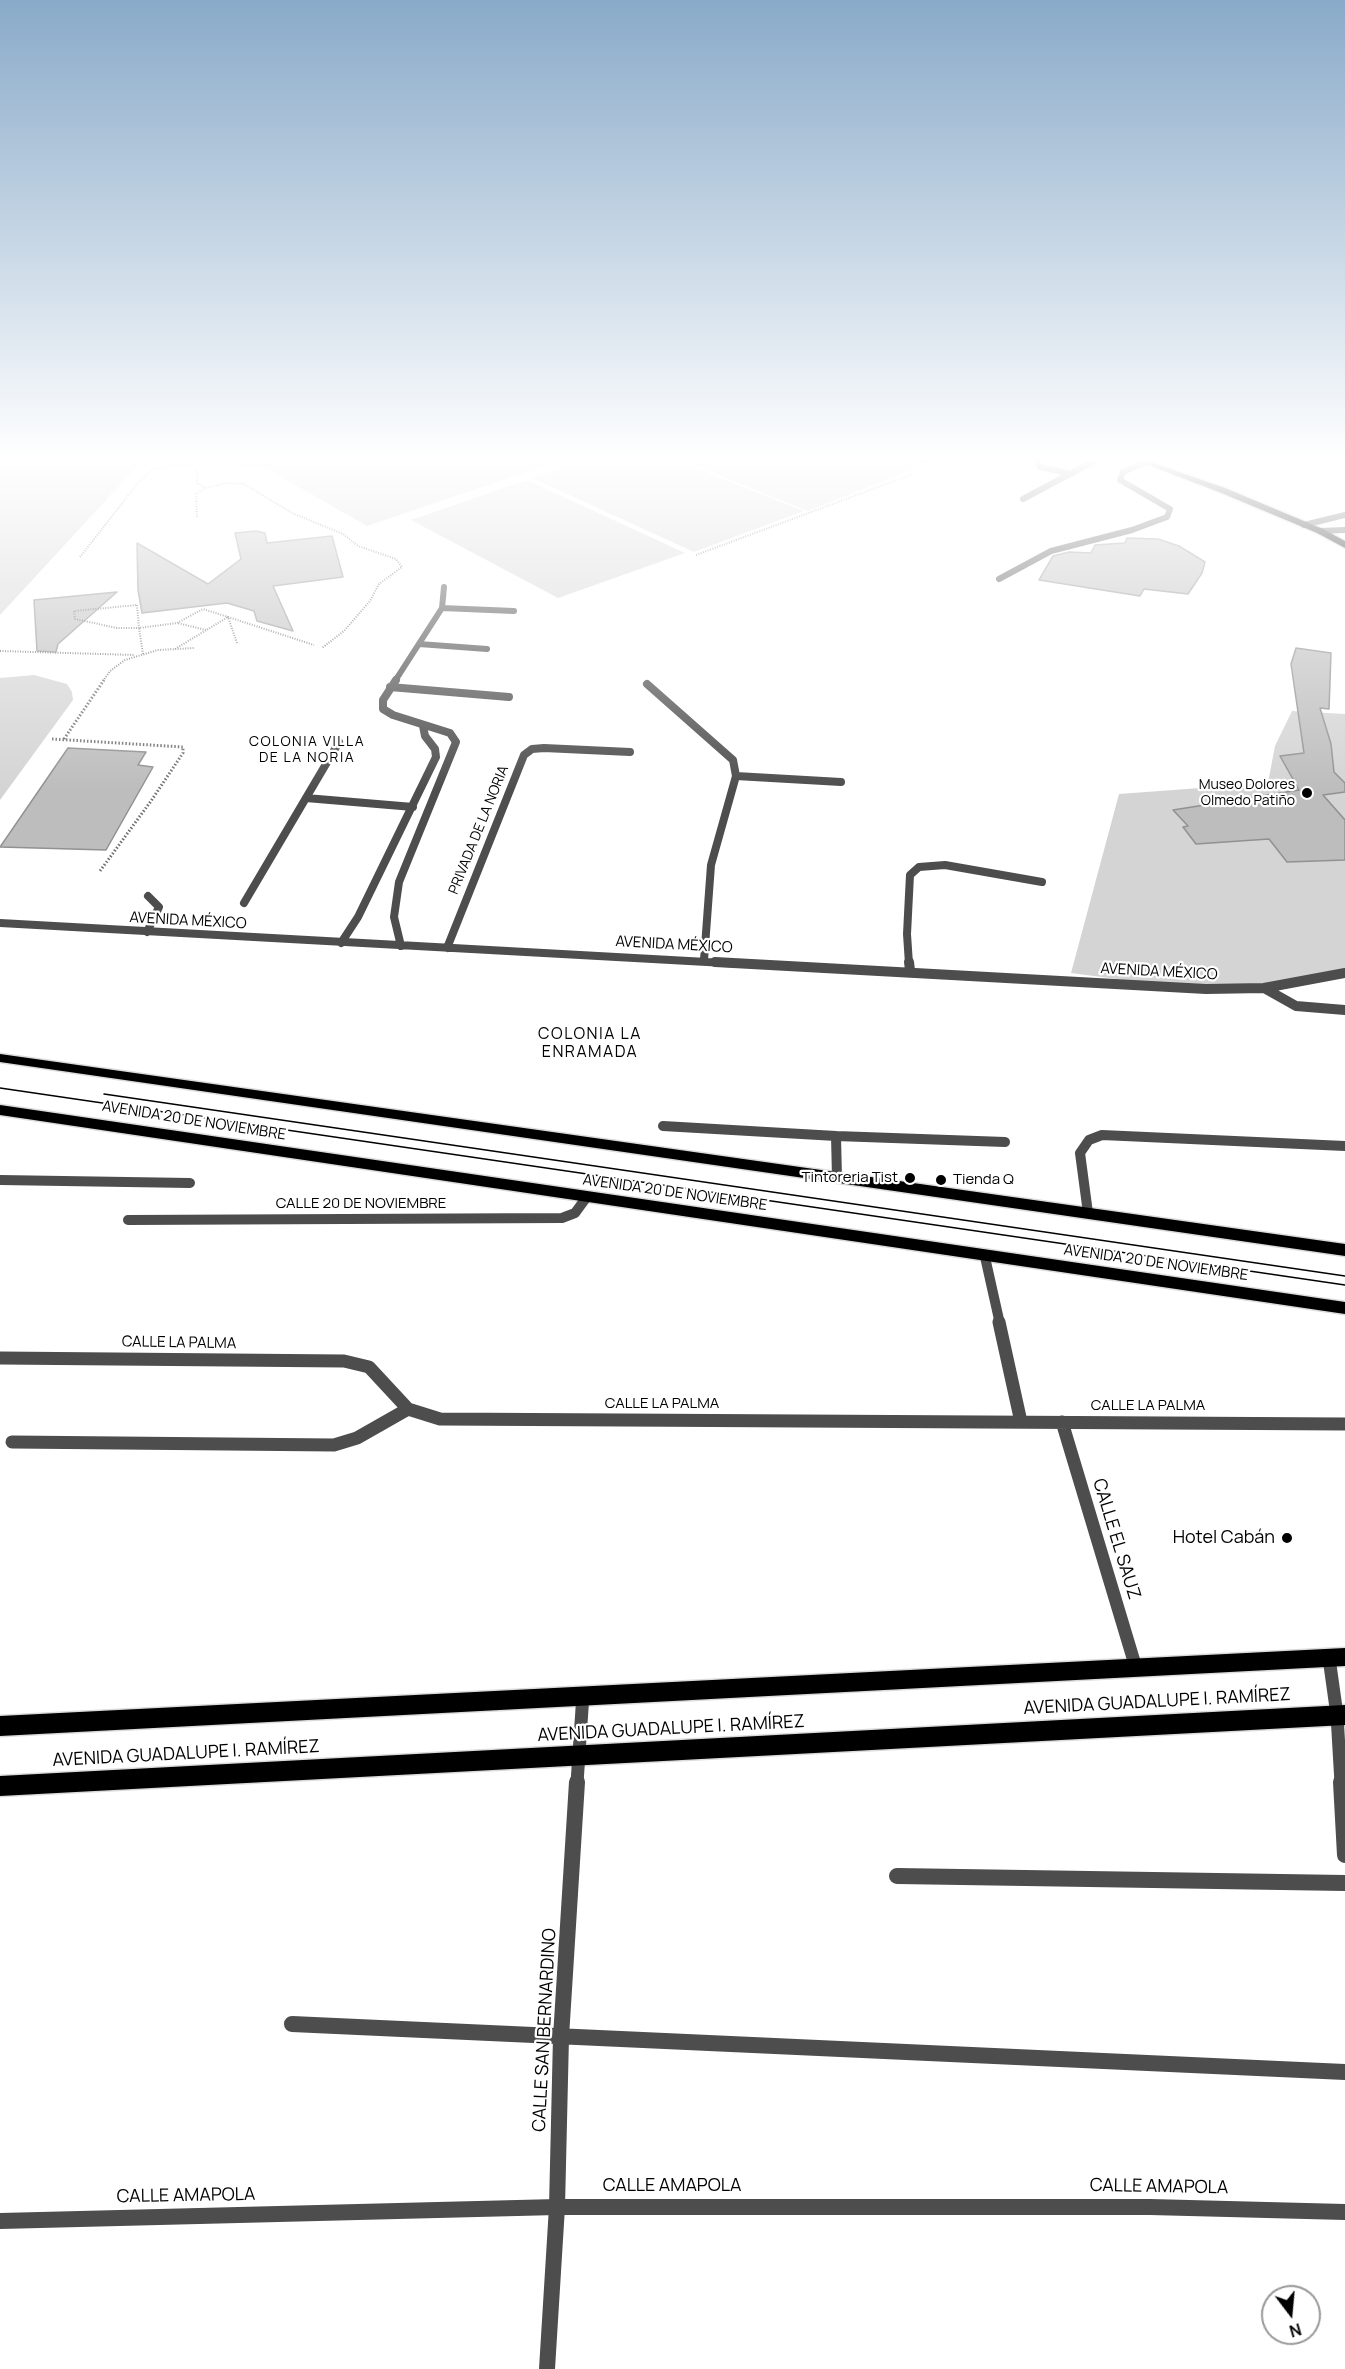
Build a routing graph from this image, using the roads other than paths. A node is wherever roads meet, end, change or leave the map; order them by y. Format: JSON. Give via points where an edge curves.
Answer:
{"nodes":[{"id":1,"x":1015,"y":571,"type":"edge"},
{"id":2,"x":999,"y":579,"type":"dead end"},
{"id":3,"x":444,"y":587,"type":"dead end"},
{"id":4,"x":442,"y":608,"type":"junction"},
{"id":5,"x":514,"y":611,"type":"dead end"},
{"id":6,"x":419,"y":644,"type":"junction"},
{"id":7,"x":487,"y":649,"type":"dead end"},
{"id":8,"x":646,"y":684,"type":"dead end"},
{"id":9,"x":390,"y":687,"type":"junction"},
{"id":10,"x":509,"y":697,"type":"dead end"},
{"id":11,"x":423,"y":726,"type":"junction"},
{"id":12,"x":339,"y":742,"type":"dead end"},
{"id":13,"x":630,"y":752,"type":"dead end"},
{"id":14,"x":736,"y":776,"type":"junction"},
{"id":15,"x":841,"y":782,"type":"dead end"},
{"id":16,"x":424,"y":784,"type":"junction"},
{"id":17,"x":438,"y":784,"type":"junction"},
{"id":18,"x":306,"y":798,"type":"junction"},
{"id":19,"x":413,"y":807,"type":"junction"},
{"id":20,"x":399,"y":835,"type":"junction"},
{"id":21,"x":417,"y":837,"type":"junction"},
{"id":22,"x":377,"y":880,"type":"junction"},
{"id":23,"x":399,"y":882,"type":"junction"},
{"id":24,"x":1042,"y":882,"type":"dead end"},
{"id":25,"x":148,"y":896,"type":"dead end"},
{"id":26,"x":244,"y":903,"type":"dead end"},
{"id":27,"x":0,"y":923,"type":"edge"},
{"id":28,"x":147,"y":932,"type":"junction"},
{"id":29,"x":341,"y":943,"type":"junction"},
{"id":30,"x":400,"y":946,"type":"junction"},
{"id":31,"x":447,"y":948,"type":"junction"},
{"id":32,"x":704,"y":960,"type":"junction"},
{"id":33,"x":910,"y":970,"type":"junction"},
{"id":34,"x":1345,"y":974,"type":"edge"},
{"id":35,"x":1264,"y":988,"type":"junction"},
{"id":36,"x":1345,"y":1010,"type":"edge"},
{"id":37,"x":0,"y":1058,"type":"edge"},
{"id":38,"x":0,"y":1110,"type":"edge"},
{"id":39,"x":663,"y":1126,"type":"dead end"},
{"id":40,"x":836,"y":1136,"type":"junction"},
{"id":41,"x":1005,"y":1142,"type":"dead end"},
{"id":42,"x":1345,"y":1146,"type":"edge"},
{"id":43,"x":837,"y":1178,"type":"junction"},
{"id":44,"x":0,"y":1180,"type":"edge"},
{"id":45,"x":190,"y":1183,"type":"dead end"},
{"id":46,"x":586,"y":1198,"type":"junction"},
{"id":47,"x":1088,"y":1214,"type":"junction"},
{"id":48,"x":128,"y":1220,"type":"dead end"},
{"id":49,"x":1345,"y":1250,"type":"edge"},
{"id":50,"x":985,"y":1257,"type":"junction"},
{"id":51,"x":1345,"y":1308,"type":"edge"},
{"id":52,"x":0,"y":1358,"type":"edge"},
{"id":53,"x":408,"y":1408,"type":"junction"},
{"id":54,"x":1021,"y":1422,"type":"junction"},
{"id":55,"x":1062,"y":1422,"type":"junction"},
{"id":56,"x":1345,"y":1424,"type":"edge"},
{"id":57,"x":12,"y":1443,"type":"dead end"},
{"id":58,"x":1337,"y":1657,"type":"edge"},
{"id":59,"x":1136,"y":1668,"type":"junction"},
{"id":60,"x":583,"y":1694,"type":"junction"},
{"id":61,"x":1341,"y":1715,"type":"edge"},
{"id":62,"x":0,"y":1726,"type":"edge"},
{"id":63,"x":580,"y":1756,"type":"junction"},
{"id":64,"x":0,"y":1786,"type":"edge"},
{"id":65,"x":1345,"y":1855,"type":"edge"},
{"id":66,"x":897,"y":1876,"type":"dead end"},
{"id":67,"x":1345,"y":1883,"type":"edge"},
{"id":68,"x":292,"y":2024,"type":"dead end"},
{"id":69,"x":561,"y":2037,"type":"junction"},
{"id":70,"x":1345,"y":2072,"type":"edge"},
{"id":71,"x":557,"y":2207,"type":"junction"},
{"id":72,"x":1345,"y":2212,"type":"edge"},
{"id":73,"x":0,"y":2222,"type":"edge"},
{"id":74,"x":546,"y":2369,"type":"edge"}],
"edges":[{"from":1,"to":2,"type":"street"},
{"from":3,"to":4,"type":"street"},
{"from":4,"to":5,"type":"street"},
{"from":4,"to":6,"type":"street"},
{"from":6,"to":7,"type":"street"},
{"from":6,"to":9,"type":"street"},
{"from":8,"to":14,"type":"street","via":[[733,760]]},
{"from":9,"to":10,"type":"street"},
{"from":9,"to":11,"type":"street","via":[[383,709]]},
{"from":11,"to":16,"type":"street","via":[[436,758]]},
{"from":11,"to":17,"type":"street","via":[[450,733],[456,742]]},
{"from":12,"to":18,"type":"street"},
{"from":13,"to":31,"type":"street","name":"PRIVADA DE LA NORIA","via":[[544,748],[532,749],[524,755]]},
{"from":14,"to":15,"type":"street"},
{"from":14,"to":32,"type":"street","via":[[711,865]]},
{"from":16,"to":17,"type":"street"},
{"from":16,"to":19,"type":"street"},
{"from":17,"to":21,"type":"street"},
{"from":18,"to":19,"type":"street"},
{"from":18,"to":26,"type":"street"},
{"from":19,"to":20,"type":"street"},
{"from":20,"to":21,"type":"street"},
{"from":20,"to":22,"type":"street"},
{"from":21,"to":23,"type":"street"},
{"from":22,"to":23,"type":"street"},
{"from":22,"to":29,"type":"street"},
{"from":23,"to":30,"type":"street","via":[[394,917]]},
{"from":24,"to":33,"type":"street","via":[[945,865],[920,867],[910,875]]},
{"from":25,"to":28,"type":"street","via":[[159,907]]},
{"from":27,"to":28,"type":"street","name":"AVENIDA MÉXICO"},
{"from":28,"to":29,"type":"street","name":"AVENIDA MÉXICO"},
{"from":29,"to":30,"type":"street","name":"AVENIDA MÉXICO"},
{"from":30,"to":31,"type":"street","name":"AVENIDA MÉXICO"},
{"from":31,"to":32,"type":"street","name":"AVENIDA MÉXICO"},
{"from":32,"to":33,"type":"street","name":"AVENIDA MÉXICO"},
{"from":33,"to":35,"type":"street","name":"AVENIDA MÉXICO","via":[[1206,989]]},
{"from":34,"to":35,"type":"street","name":"AVENIDA MÉXICO"},
{"from":35,"to":36,"type":"street","via":[[1296,1006]]},
{"from":37,"to":43,"type":"main road"},
{"from":38,"to":46,"type":"main road","name":"AVENIDA 20 DE NOVIEMBRE"},
{"from":39,"to":40,"type":"street"},
{"from":40,"to":41,"type":"street"},
{"from":40,"to":43,"type":"street"},
{"from":42,"to":47,"type":"street","via":[[1102,1135],[1089,1140],[1080,1153]]},
{"from":43,"to":47,"type":"main road"},
{"from":44,"to":45,"type":"street"},
{"from":46,"to":48,"type":"street","name":"CALLE 20 DE NOVIEMBRE","via":[[575,1213],[562,1218]]},
{"from":46,"to":50,"type":"main road","name":"AVENIDA 20 DE NOVIEMBRE"},
{"from":47,"to":49,"type":"main road"},
{"from":50,"to":51,"type":"main road","name":"AVENIDA 20 DE NOVIEMBRE"},
{"from":50,"to":54,"type":"street"},
{"from":52,"to":53,"type":"street","name":"CALLE LA PALMA","via":[[344,1361],[369,1367]]},
{"from":53,"to":54,"type":"street","name":"CALLE LA PALMA","via":[[440,1419]]},
{"from":53,"to":57,"type":"street","via":[[357,1438],[334,1445]]},
{"from":54,"to":55,"type":"street","name":"CALLE LA PALMA"},
{"from":55,"to":56,"type":"street","name":"CALLE LA PALMA"},
{"from":55,"to":59,"type":"street","name":"CALLE EL SAUZ"},
{"from":58,"to":59,"type":"main road"},
{"from":58,"to":61,"type":"street"},
{"from":59,"to":60,"type":"main road"},
{"from":60,"to":62,"type":"main road"},
{"from":60,"to":63,"type":"street","name":"CALLE SAN BERNARDINO"},
{"from":61,"to":63,"type":"main road","name":"AVENIDA GUADALUPE I. RAMÍREZ"},
{"from":61,"to":65,"type":"street"},
{"from":63,"to":64,"type":"main road","name":"AVENIDA GUADALUPE I. RAMÍREZ"},
{"from":63,"to":69,"type":"street","name":"CALLE SAN BERNARDINO"},
{"from":66,"to":67,"type":"street"},
{"from":68,"to":69,"type":"street"},
{"from":69,"to":70,"type":"street"},
{"from":69,"to":71,"type":"street","name":"CALLE SAN BERNARDINO"},
{"from":71,"to":72,"type":"street","name":"CALLE AMAPOLA","via":[[1150,2207]]},
{"from":71,"to":73,"type":"street","name":"CALLE AMAPOLA"},
{"from":71,"to":74,"type":"street","name":"CALLE SAN BERNARDINO"}]}
